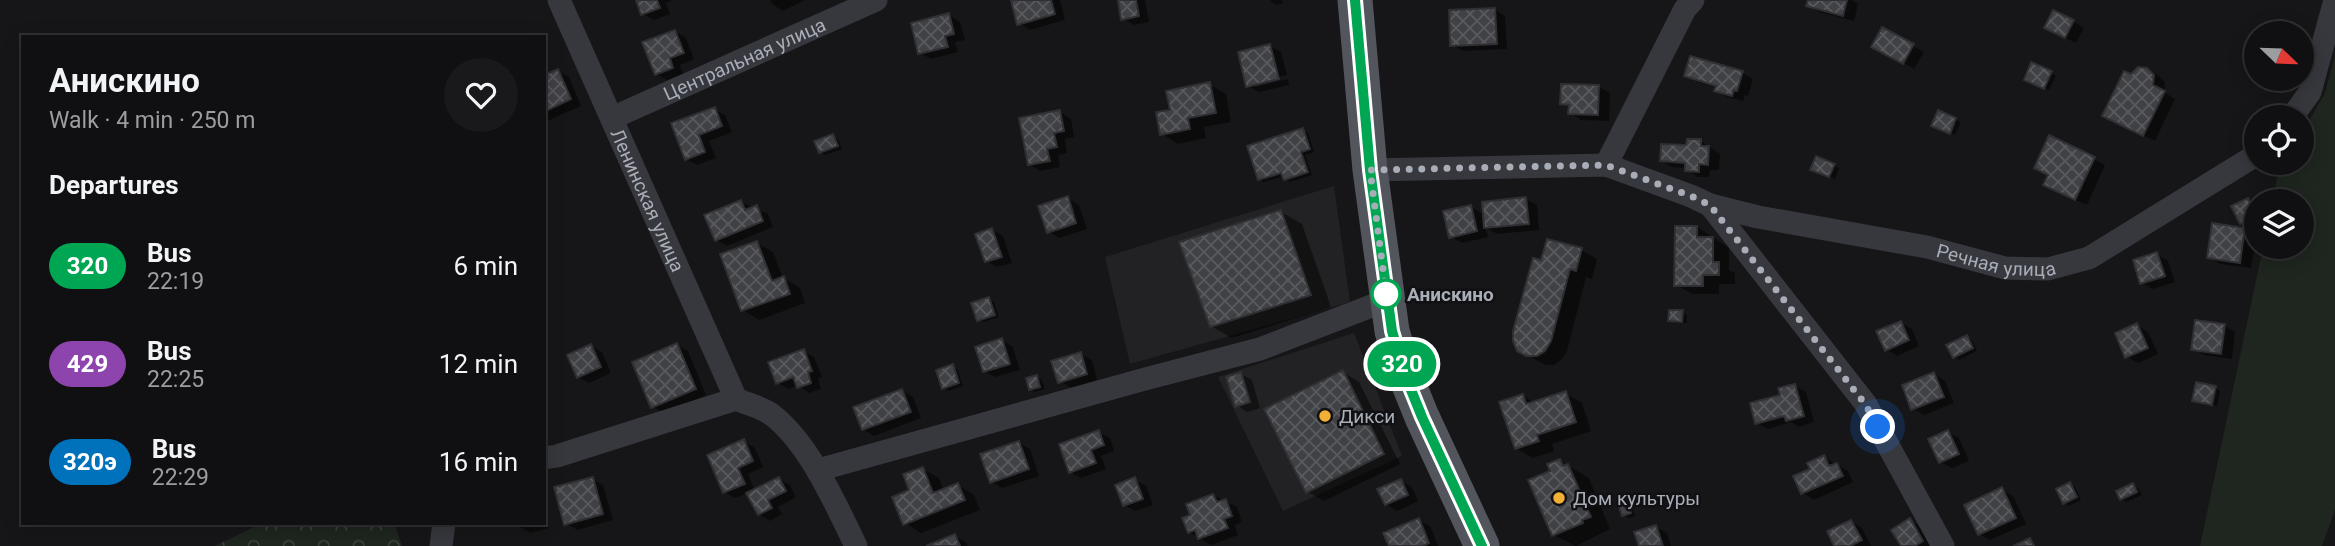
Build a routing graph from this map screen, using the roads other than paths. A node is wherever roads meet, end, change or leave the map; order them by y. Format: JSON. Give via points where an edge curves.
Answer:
{"nodes":[{"id":1,"x":559,"y":0,"type":"edge"},
{"id":2,"x":1355,"y":0,"type":"edge"},
{"id":3,"x":1693,"y":0,"type":"edge"},
{"id":4,"x":2335,"y":0,"type":"edge"},
{"id":5,"x":861,"y":2,"type":"edge"},
{"id":6,"x":2301,"y":105,"type":"edge"},
{"id":7,"x":612,"y":118,"type":"junction"},
{"id":8,"x":2244,"y":162,"type":"edge"},
{"id":9,"x":1606,"y":165,"type":"junction"},
{"id":10,"x":1370,"y":170,"type":"junction"},
{"id":11,"x":1710,"y":205,"type":"junction"},
{"id":12,"x":1387,"y":300,"type":"junction"},
{"id":13,"x":736,"y":399,"type":"junction"},
{"id":14,"x":546,"y":458,"type":"edge"},
{"id":15,"x":818,"y":470,"type":"junction"},
{"id":16,"x":444,"y":525,"type":"edge"},
{"id":17,"x":441,"y":546,"type":"edge"},
{"id":18,"x":856,"y":546,"type":"edge"},
{"id":19,"x":1482,"y":546,"type":"edge"},
{"id":20,"x":1943,"y":546,"type":"edge"}],
"edges":[{"from":1,"to":7,"type":"street","name":"Ленинская улица"},
{"from":2,"to":10,"type":"main road"},
{"from":3,"to":9,"type":"street"},
{"from":4,"to":6,"type":"street","via":[[2310,92]]},
{"from":5,"to":7,"type":"street","name":"Центральная улица"},
{"from":7,"to":13,"type":"street","name":"Ленинская улица"},
{"from":8,"to":11,"type":"street","name":"Речная улица","via":[[2089,258],[2048,269],[2004,268],[1927,247]]},
{"from":9,"to":10,"type":"street"},
{"from":9,"to":11,"type":"street","name":"Речная улица"},
{"from":10,"to":12,"type":"main road"},
{"from":11,"to":20,"type":"street","via":[[1865,404]]},
{"from":12,"to":15,"type":"street","via":[[1261,349]]},
{"from":12,"to":19,"type":"main road","via":[[1405,375]]},
{"from":13,"to":14,"type":"street"},
{"from":13,"to":15,"type":"street","via":[[770,414]]},
{"from":15,"to":18,"type":"street"},
{"from":16,"to":17,"type":"street"}]}
